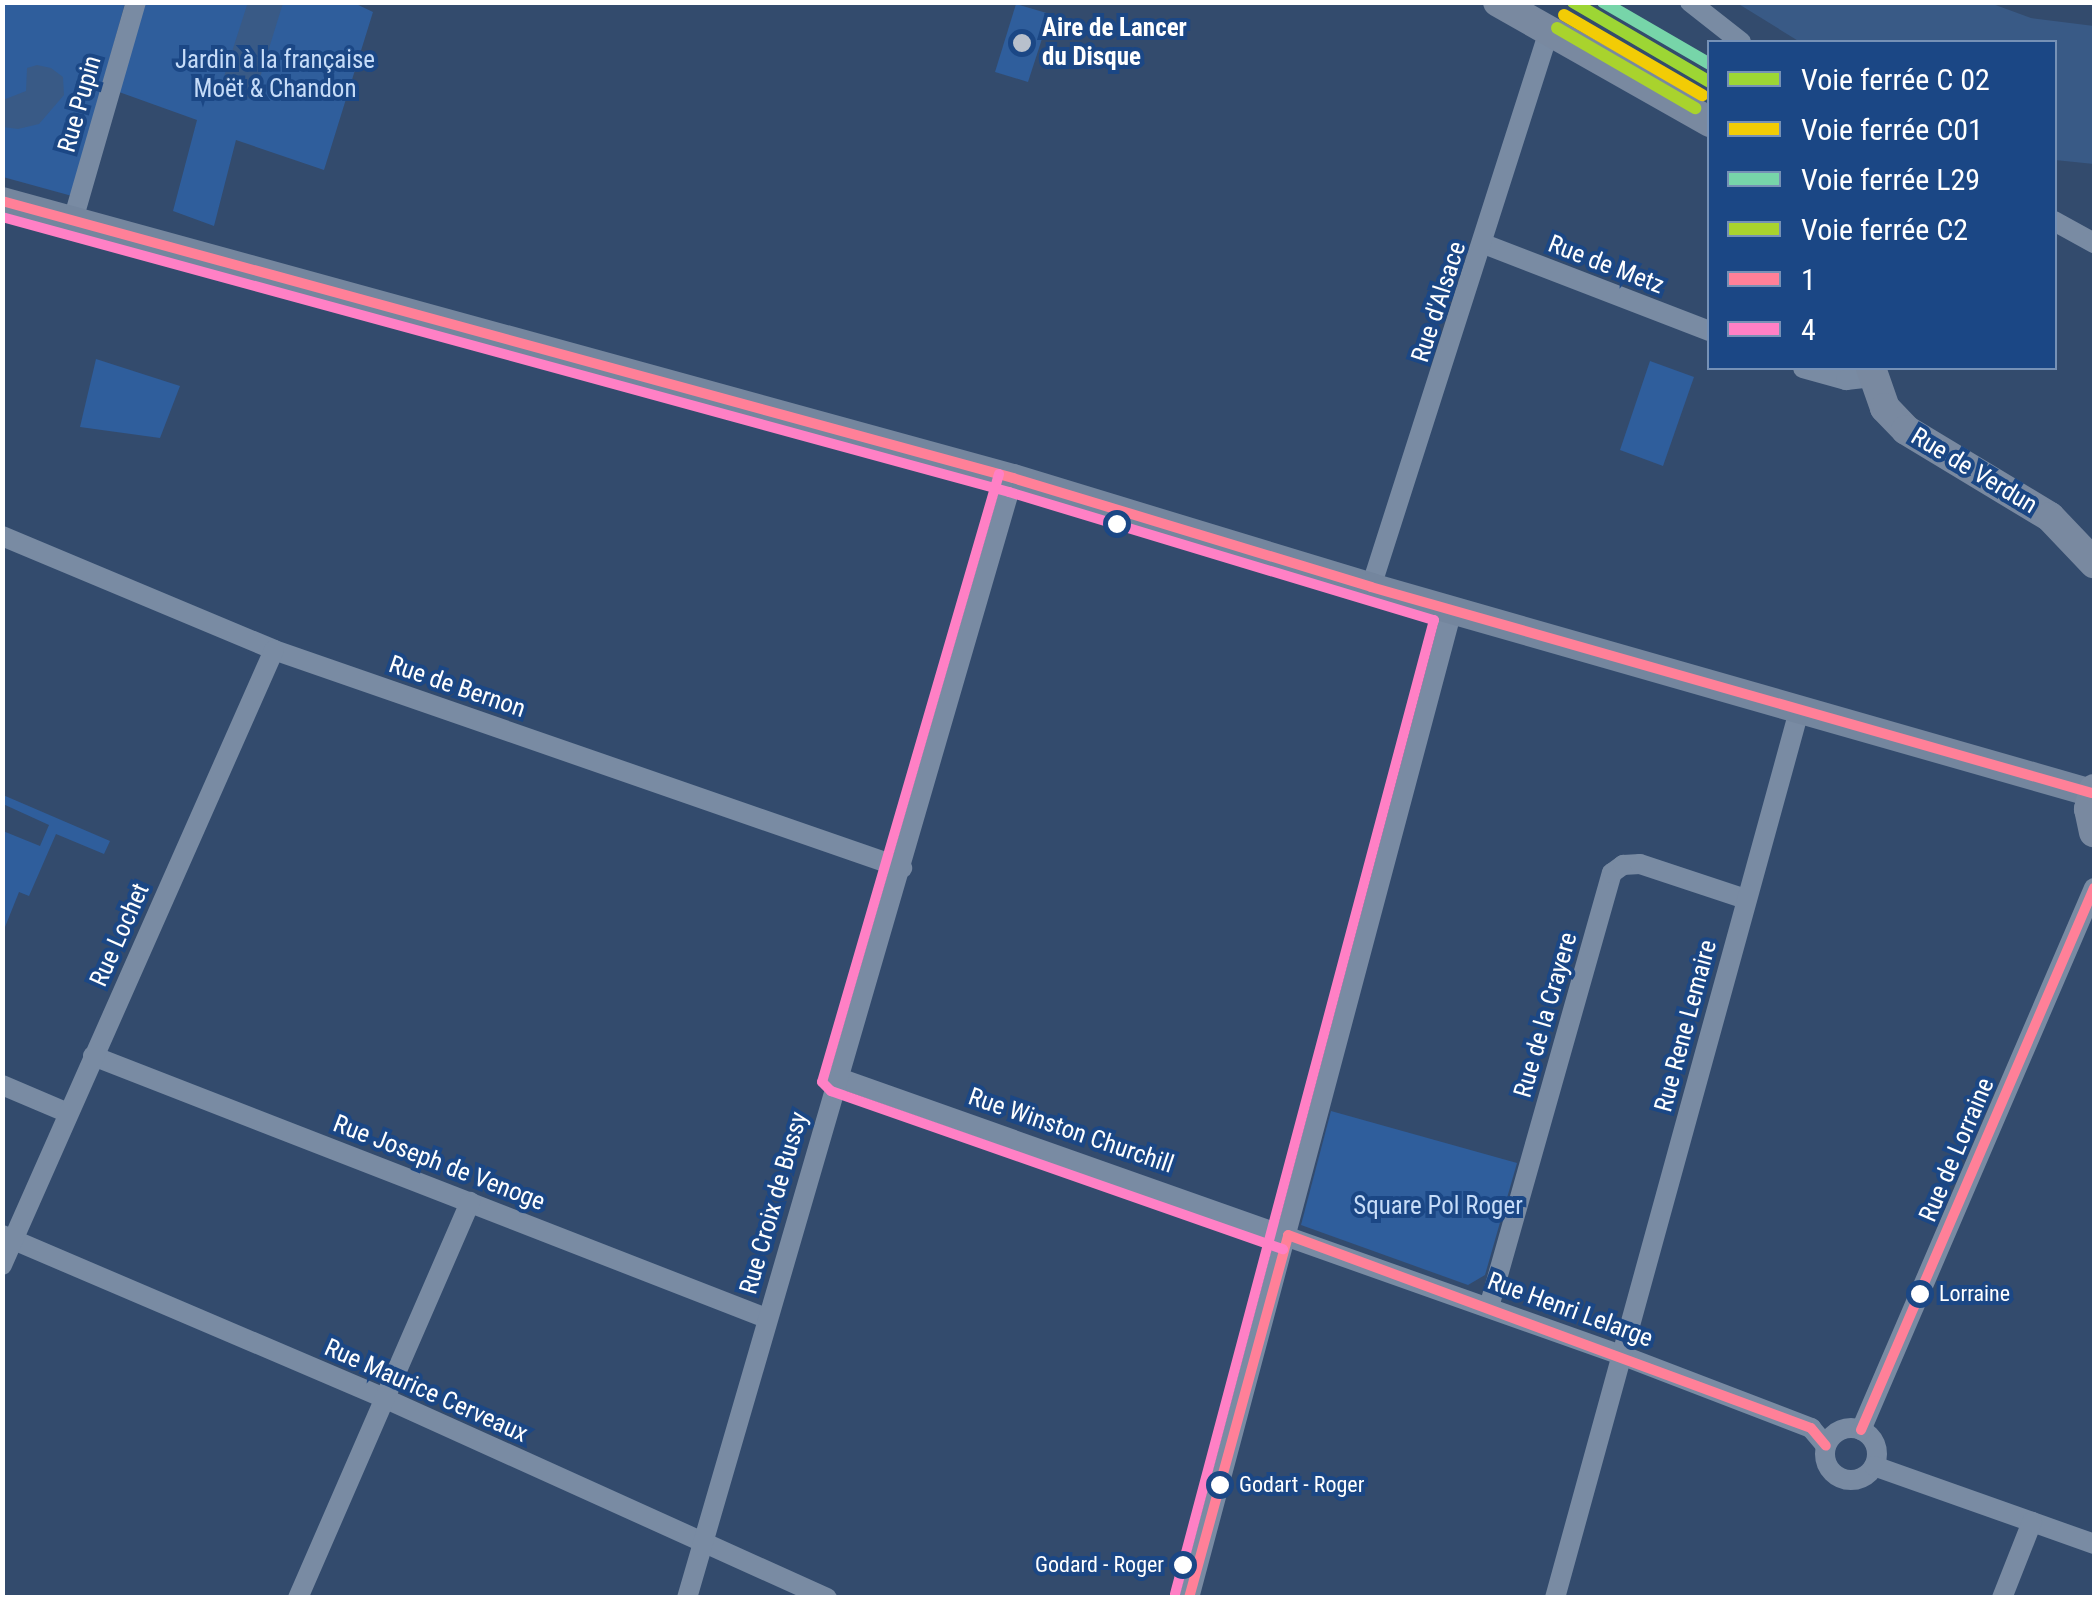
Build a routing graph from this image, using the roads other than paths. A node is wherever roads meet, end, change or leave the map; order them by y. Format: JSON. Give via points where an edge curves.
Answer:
{"nodes":[{"id":1,"x":136,"y":2,"type":"edge"},
{"id":2,"x":1498,"y":2,"type":"edge"},
{"id":3,"x":1690,"y":2,"type":"edge"},
{"id":4,"x":1549,"y":31,"type":"junction"},
{"id":5,"x":1738,"y":40,"type":"edge"},
{"id":6,"x":1707,"y":120,"type":"edge"},
{"id":7,"x":2,"y":200,"type":"edge"},
{"id":8,"x":74,"y":220,"type":"junction"},
{"id":9,"x":2057,"y":223,"type":"edge"},
{"id":10,"x":2094,"y":243,"type":"edge"},
{"id":11,"x":1484,"y":244,"type":"junction"},
{"id":12,"x":1707,"y":331,"type":"edge"},
{"id":13,"x":1809,"y":370,"type":"edge"},
{"id":14,"x":1872,"y":372,"type":"edge"},
{"id":15,"x":1014,"y":478,"type":"junction"},
{"id":16,"x":2,"y":536,"type":"edge"},
{"id":17,"x":2094,"y":563,"type":"edge"},
{"id":18,"x":1372,"y":587,"type":"junction"},
{"id":19,"x":1452,"y":610,"type":"junction"},
{"id":20,"x":274,"y":650,"type":"junction"},
{"id":21,"x":1799,"y":710,"type":"junction"},
{"id":22,"x":2093,"y":791,"type":"edge"},
{"id":23,"x":2094,"y":832,"type":"edge"},
{"id":24,"x":902,"y":868,"type":"junction"},
{"id":25,"x":2094,"y":888,"type":"edge"},
{"id":26,"x":1746,"y":899,"type":"junction"},
{"id":27,"x":94,"y":1056,"type":"junction"},
{"id":28,"x":836,"y":1077,"type":"junction"},
{"id":29,"x":2,"y":1085,"type":"edge"},
{"id":30,"x":68,"y":1114,"type":"junction"},
{"id":31,"x":470,"y":1202,"type":"junction"},
{"id":32,"x":1288,"y":1236,"type":"junction"},
{"id":33,"x":8,"y":1238,"type":"edge"},
{"id":34,"x":2,"y":1264,"type":"edge"},
{"id":35,"x":1489,"y":1308,"type":"junction"},
{"id":36,"x":766,"y":1318,"type":"junction"},
{"id":37,"x":1621,"y":1355,"type":"junction"},
{"id":38,"x":386,"y":1399,"type":"junction"},
{"id":39,"x":1862,"y":1430,"type":"junction"},
{"id":40,"x":1826,"y":1446,"type":"junction"},
{"id":41,"x":1874,"y":1466,"type":"junction"},
{"id":42,"x":2032,"y":1522,"type":"junction"},
{"id":43,"x":703,"y":1543,"type":"junction"},
{"id":44,"x":2094,"y":1544,"type":"edge"},
{"id":45,"x":298,"y":1598,"type":"edge"},
{"id":46,"x":688,"y":1598,"type":"edge"},
{"id":47,"x":827,"y":1598,"type":"edge"},
{"id":48,"x":1189,"y":1598,"type":"edge"},
{"id":49,"x":1555,"y":1598,"type":"edge"},
{"id":50,"x":2002,"y":1598,"type":"edge"}],
"edges":[{"from":1,"to":8,"type":"street","name":"Rue Pupin"},
{"from":2,"to":4,"type":"main road"},
{"from":3,"to":5,"type":"street"},
{"from":4,"to":6,"type":"main road"},
{"from":4,"to":11,"type":"street","name":"Rue d'Alsace"},
{"from":7,"to":8,"type":"main road"},
{"from":8,"to":15,"type":"main road"},
{"from":9,"to":10,"type":"street"},
{"from":11,"to":12,"type":"street","name":"Rue de Metz"},
{"from":11,"to":18,"type":"street","name":"Rue d'Alsace"},
{"from":13,"to":14,"type":"street","via":[[1846,380]]},
{"from":14,"to":17,"type":"main road","name":"Rue de Verdun","via":[[1885,408],[1906,430],[2050,517]]},
{"from":15,"to":18,"type":"main road"},
{"from":15,"to":24,"type":"street","name":"Rue Croix de Bussy"},
{"from":16,"to":20,"type":"street","name":"Rue de Bernon"},
{"from":18,"to":19,"type":"main road"},
{"from":19,"to":21,"type":"main road"},
{"from":19,"to":32,"type":"street"},
{"from":20,"to":24,"type":"street","name":"Rue de Bernon"},
{"from":20,"to":27,"type":"street","name":"Rue Lochet"},
{"from":21,"to":22,"type":"main road"},
{"from":21,"to":26,"type":"street","name":"Rue Rene Lemaire"},
{"from":22,"to":23,"type":"main road"},
{"from":24,"to":28,"type":"street","name":"Rue Croix de Bussy"},
{"from":25,"to":39,"type":"street","name":"Rue de Lorraine"},
{"from":26,"to":35,"type":"street","name":"Rue de la Crayere","via":[[1640,864],[1612,873]]},
{"from":26,"to":37,"type":"street","name":"Rue Rene Lemaire"},
{"from":27,"to":30,"type":"street","name":"Rue Lochet"},
{"from":27,"to":31,"type":"street","name":"Rue Joseph de Venoge"},
{"from":28,"to":32,"type":"street","name":"Rue Winston Churchill"},
{"from":28,"to":36,"type":"street","name":"Rue Croix de Bussy"},
{"from":29,"to":30,"type":"street"},
{"from":30,"to":33,"type":"street","name":"Rue Lochet"},
{"from":31,"to":36,"type":"street","name":"Rue Joseph de Venoge"},
{"from":31,"to":38,"type":"street"},
{"from":32,"to":35,"type":"street","name":"Rue Henri Lelarge"},
{"from":32,"to":48,"type":"street"},
{"from":33,"to":34,"type":"street","name":"Rue Lochet"},
{"from":33,"to":38,"type":"street","name":"Rue Maurice Cerveaux"},
{"from":35,"to":37,"type":"street","name":"Rue Henri Lelarge"},
{"from":36,"to":43,"type":"street","name":"Rue Croix de Bussy"},
{"from":37,"to":40,"type":"street","name":"Rue Henri Lelarge","via":[[1810,1428]]},
{"from":37,"to":49,"type":"street","name":"Rue Rene Lemaire"},
{"from":38,"to":43,"type":"street","name":"Rue Maurice Cerveaux"},
{"from":38,"to":45,"type":"street"},
{"from":39,"to":40,"type":"street","via":[[1844,1429]]},
{"from":39,"to":41,"type":"street","via":[[1876,1450]]},
{"from":40,"to":41,"type":"street","via":[[1837,1476],[1854,1479]]},
{"from":41,"to":42,"type":"street"},
{"from":42,"to":44,"type":"street"},
{"from":42,"to":50,"type":"street"},
{"from":43,"to":46,"type":"street","name":"Rue Croix de Bussy"},
{"from":43,"to":47,"type":"street","name":"Rue Maurice Cerveaux"}]}
